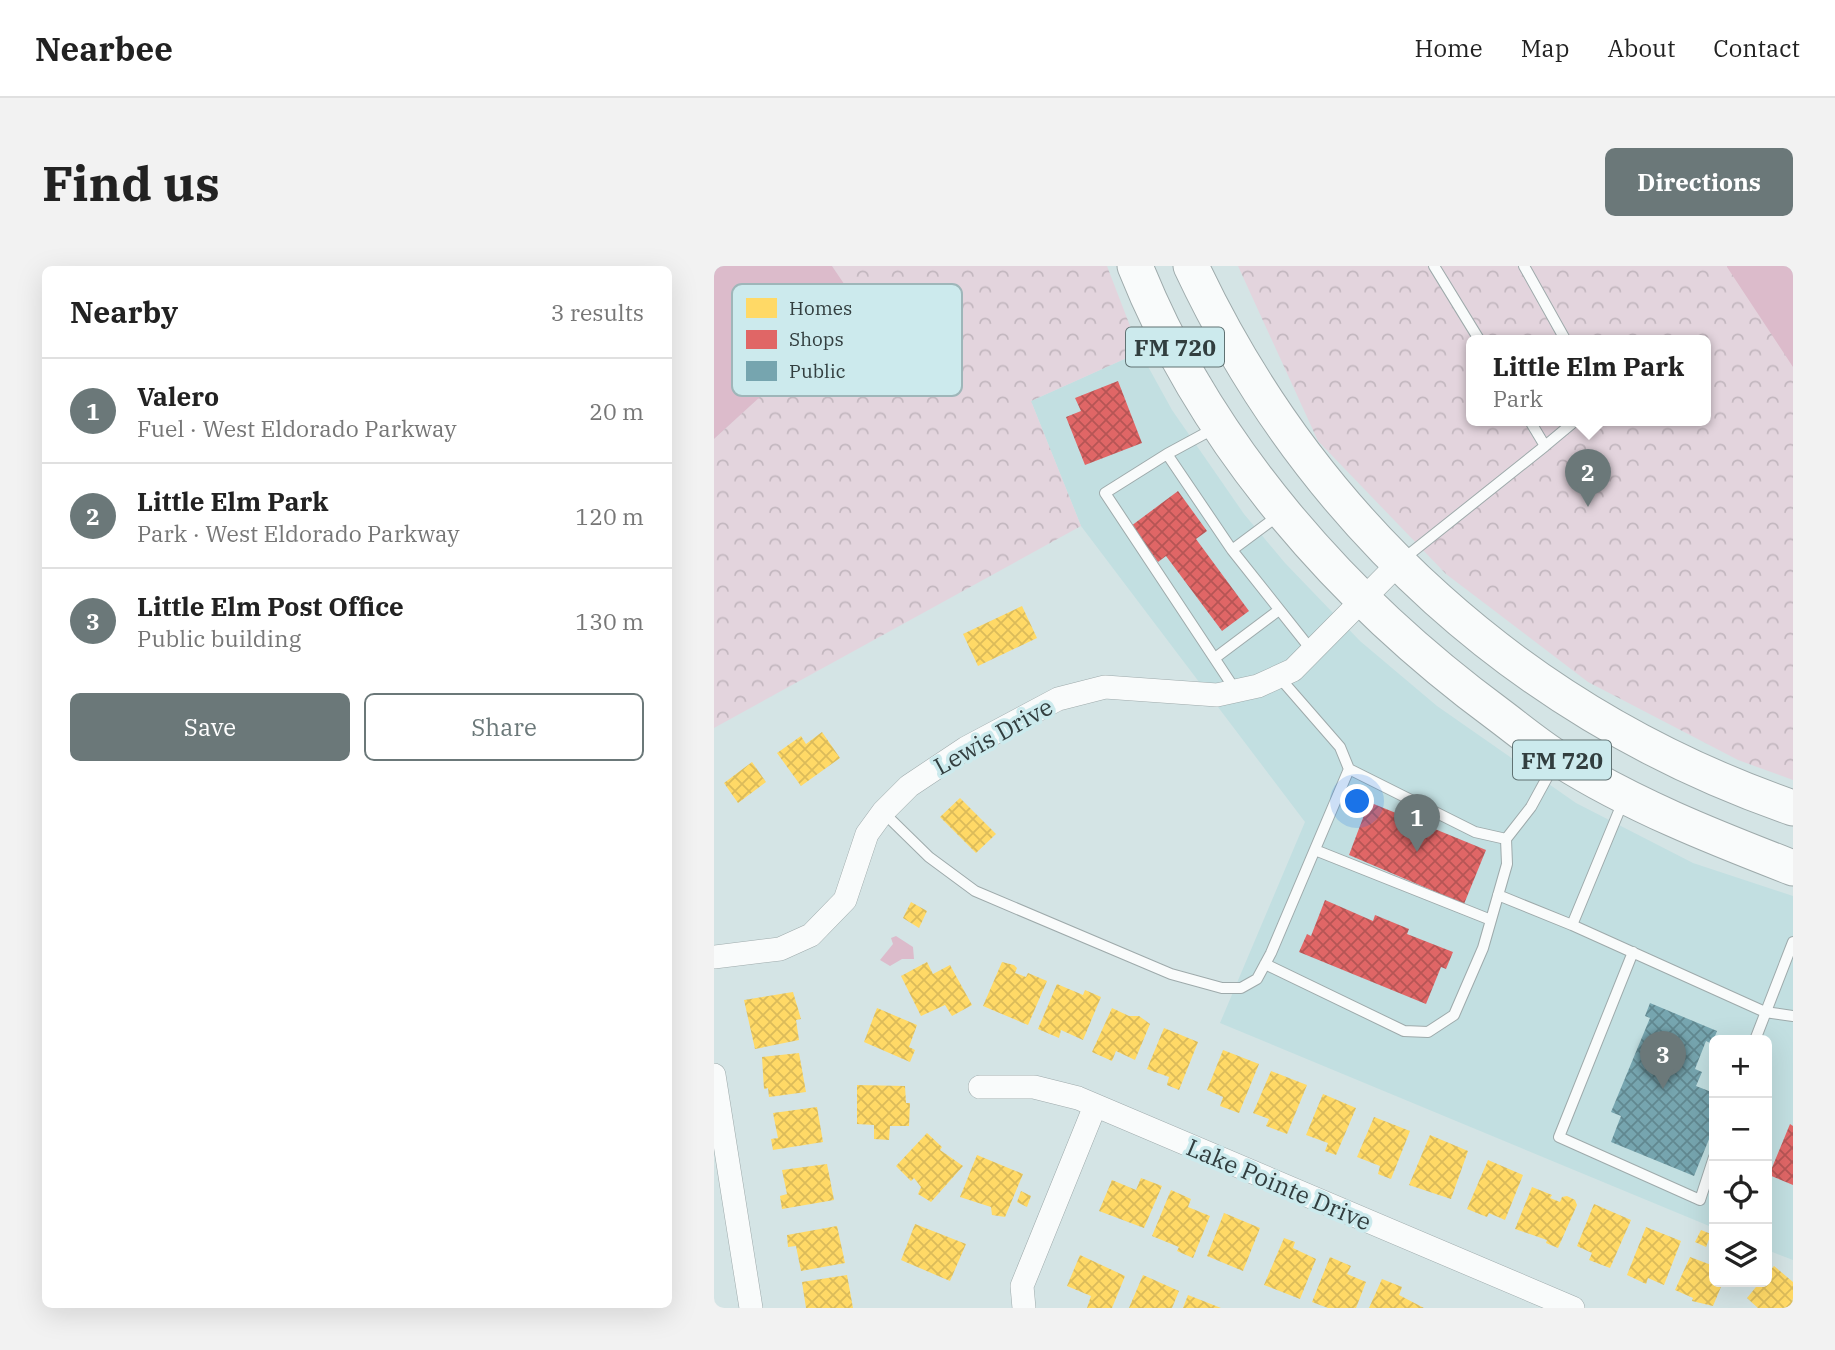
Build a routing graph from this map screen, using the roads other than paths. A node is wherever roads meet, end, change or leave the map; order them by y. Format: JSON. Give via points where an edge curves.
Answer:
{"nodes":[{"id":1,"x":1135,"y":266,"type":"edge"},
{"id":2,"x":1191,"y":266,"type":"edge"},
{"id":3,"x":1434,"y":266,"type":"edge"},
{"id":4,"x":1524,"y":266,"type":"edge"},
{"id":5,"x":1476,"y":335,"type":"edge"},
{"id":6,"x":1563,"y":335,"type":"edge"},
{"id":7,"x":1219,"y":425,"type":"junction"},
{"id":8,"x":1533,"y":426,"type":"edge"},
{"id":9,"x":1569,"y":426,"type":"edge"},
{"id":10,"x":1545,"y":446,"type":"junction"},
{"id":11,"x":1167,"y":454,"type":"junction"},
{"id":12,"x":1281,"y":513,"type":"junction"},
{"id":13,"x":1232,"y":550,"type":"junction"},
{"id":14,"x":1398,"y":564,"type":"junction"},
{"id":15,"x":1363,"y":600,"type":"junction"},
{"id":16,"x":1279,"y":610,"type":"junction"},
{"id":17,"x":1313,"y":652,"type":"junction"},
{"id":18,"x":1214,"y":658,"type":"junction"},
{"id":19,"x":1278,"y":677,"type":"junction"},
{"id":20,"x":1236,"y":691,"type":"junction"},
{"id":21,"x":1557,"y":758,"type":"junction"},
{"id":22,"x":1349,"y":769,"type":"junction"},
{"id":23,"x":1625,"y":797,"type":"junction"},
{"id":24,"x":1793,"y":808,"type":"edge"},
{"id":25,"x":883,"y":811,"type":"junction"},
{"id":26,"x":1506,"y":839,"type":"junction"},
{"id":27,"x":1315,"y":850,"type":"junction"},
{"id":28,"x":1793,"y":868,"type":"edge"},
{"id":29,"x":1498,"y":895,"type":"junction"},
{"id":30,"x":1491,"y":920,"type":"junction"},
{"id":31,"x":1572,"y":925,"type":"junction"},
{"id":32,"x":1793,"y":942,"type":"edge"},
{"id":33,"x":1633,"y":952,"type":"junction"},
{"id":34,"x":714,"y":957,"type":"edge"},
{"id":35,"x":1265,"y":964,"type":"junction"},
{"id":36,"x":1765,"y":1012,"type":"junction"},
{"id":37,"x":1793,"y":1016,"type":"edge"},
{"id":38,"x":1757,"y":1035,"type":"edge"},
{"id":39,"x":714,"y":1075,"type":"edge"},
{"id":40,"x":980,"y":1087,"type":"dead end"},
{"id":41,"x":1095,"y":1106,"type":"junction"},
{"id":42,"x":1713,"y":1161,"type":"edge"},
{"id":43,"x":751,"y":1308,"type":"edge"},
{"id":44,"x":1024,"y":1308,"type":"edge"},
{"id":45,"x":1573,"y":1308,"type":"edge"}],
"edges":[{"from":1,"to":7,"type":"main road","number":"FM 720","via":[[1146,295]]},
{"from":2,"to":14,"type":"main road","number":"FM 720","via":[[1249,373],[1289,435]]},
{"from":3,"to":5,"type":"lane"},
{"from":4,"to":6,"type":"lane"},
{"from":7,"to":11,"type":"lane"},
{"from":7,"to":12,"type":"main road","number":"FM 720"},
{"from":8,"to":10,"type":"lane"},
{"from":9,"to":10,"type":"lane"},
{"from":10,"to":14,"type":"lane"},
{"from":11,"to":13,"type":"lane"},
{"from":11,"to":18,"type":"lane","via":[[1105,493]]},
{"from":12,"to":13,"type":"lane"},
{"from":12,"to":15,"type":"main road","number":"FM 720"},
{"from":13,"to":16,"type":"lane"},
{"from":14,"to":15,"type":"street","name":"Lewis Drive"},
{"from":14,"to":24,"type":"main road","number":"FM 720","via":[[1474,632],[1582,711],[1649,749],[1737,789]]},
{"from":15,"to":17,"type":"street","name":"Lewis Drive"},
{"from":15,"to":21,"type":"main road","number":"FM 720","via":[[1446,676]]},
{"from":16,"to":17,"type":"lane"},
{"from":16,"to":18,"type":"lane"},
{"from":17,"to":19,"type":"street","name":"Lewis Drive"},
{"from":18,"to":20,"type":"lane"},
{"from":19,"to":20,"type":"street","name":"Lewis Drive"},
{"from":19,"to":22,"type":"lane","via":[[1340,747]]},
{"from":20,"to":25,"type":"street","name":"Lewis Drive","via":[[1217,695],[1105,687],[1058,699],[941,764]]},
{"from":21,"to":23,"type":"main road","number":"FM 720"},
{"from":21,"to":26,"type":"lane","via":[[1531,807]]},
{"from":22,"to":26,"type":"lane","via":[[1475,832]]},
{"from":22,"to":27,"type":"lane"},
{"from":23,"to":28,"type":"main road","number":"FM 720"},
{"from":23,"to":31,"type":"lane"},
{"from":25,"to":34,"type":"street","name":"Lewis Drive","via":[[867,834],[845,900],[811,935],[780,949]]},
{"from":25,"to":35,"type":"lane","via":[[929,857],[975,891],[1171,974],[1222,988],[1241,988],[1257,979]]},
{"from":26,"to":29,"type":"lane","via":[[1507,864]]},
{"from":27,"to":30,"type":"lane"},
{"from":27,"to":35,"type":"lane"},
{"from":29,"to":30,"type":"lane"},
{"from":29,"to":31,"type":"lane"},
{"from":30,"to":35,"type":"lane","via":[[1454,1015],[1427,1032],[1404,1031]]},
{"from":31,"to":33,"type":"lane"},
{"from":32,"to":36,"type":"lane"},
{"from":33,"to":36,"type":"lane"},
{"from":33,"to":42,"type":"lane","via":[[1559,1138],[1700,1200]]},
{"from":36,"to":37,"type":"lane"},
{"from":36,"to":38,"type":"lane"},
{"from":39,"to":43,"type":"street"},
{"from":40,"to":41,"type":"street","name":"Lake Pointe Drive","via":[[1034,1087]]},
{"from":41,"to":44,"type":"street","via":[[1022,1286]]},
{"from":41,"to":45,"type":"street","name":"Lake Pointe Drive"}]}
